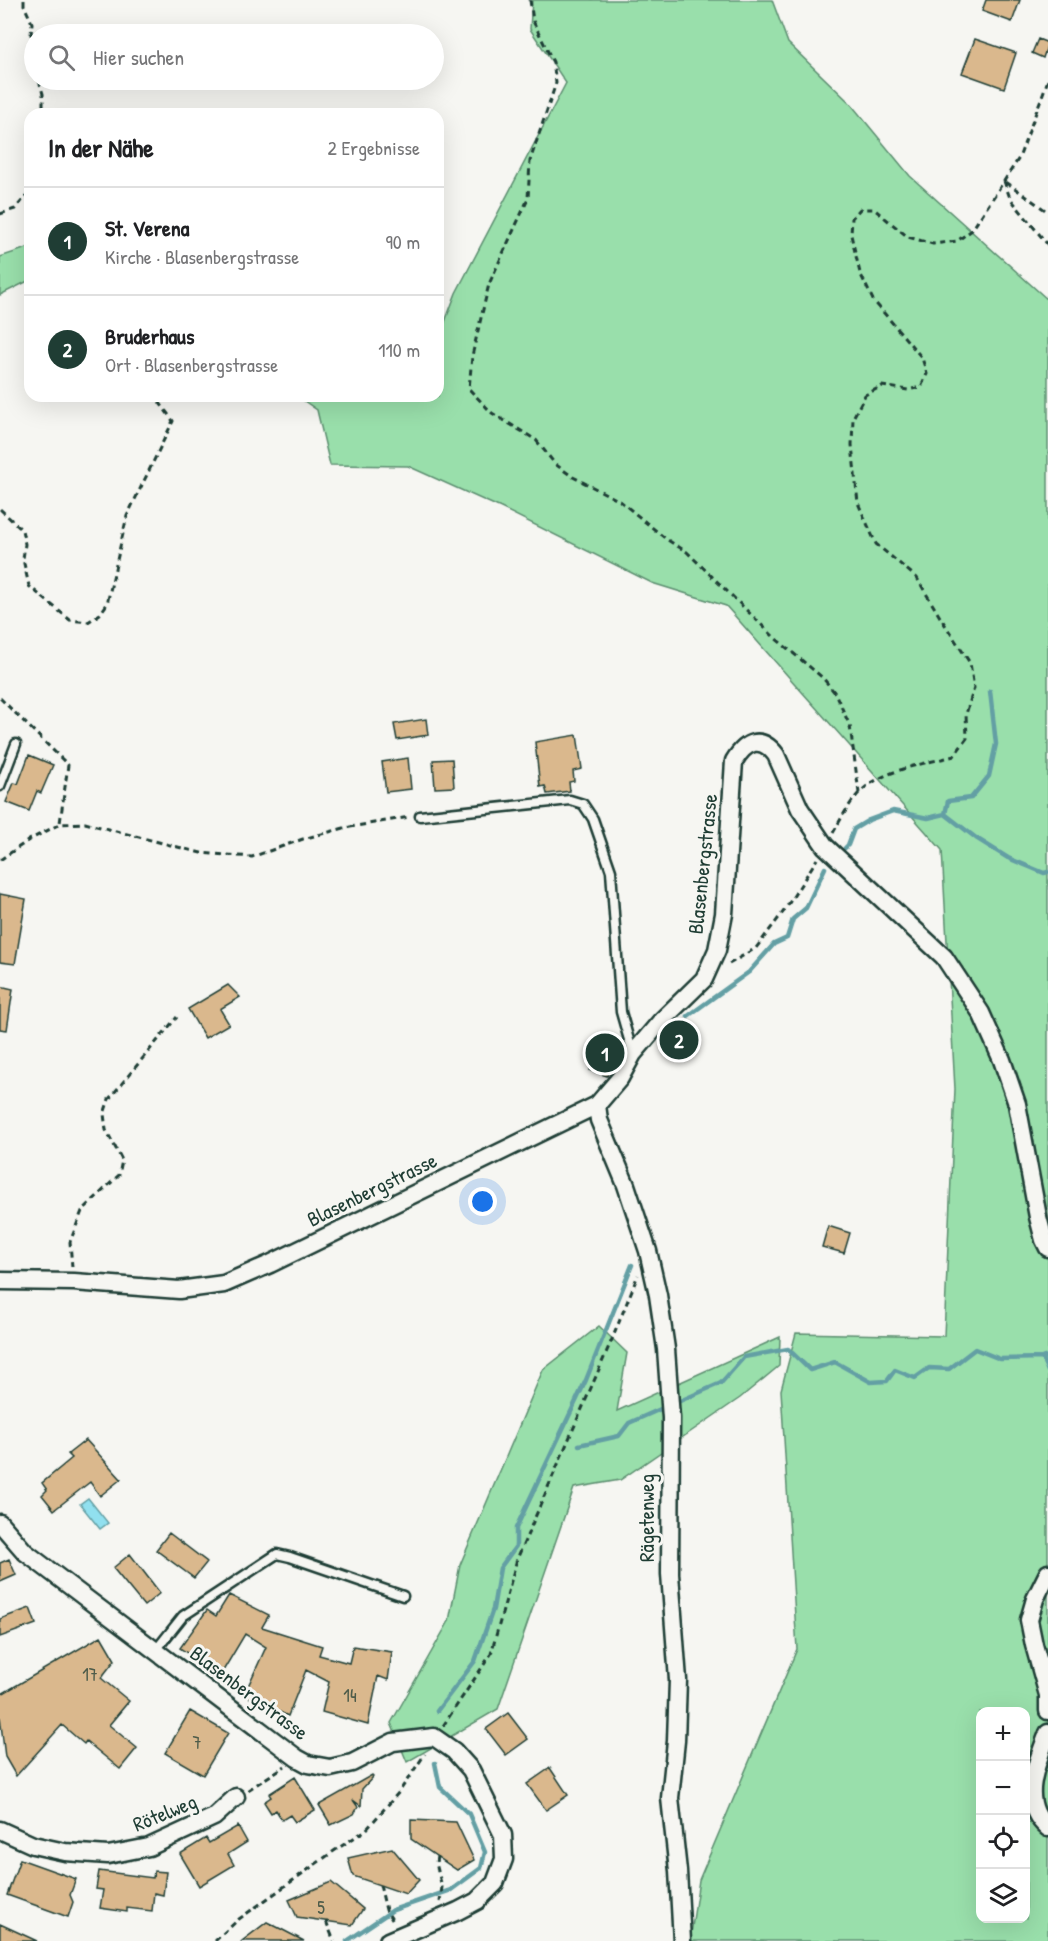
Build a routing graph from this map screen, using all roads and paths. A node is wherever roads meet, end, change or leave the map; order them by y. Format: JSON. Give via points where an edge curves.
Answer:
{"nodes":[{"id":1,"x":24,"y":0,"type":"edge"},
{"id":2,"x":530,"y":0,"type":"edge"},
{"id":3,"x":32,"y":24,"type":"edge"},
{"id":4,"x":1048,"y":80,"type":"edge"},
{"id":5,"x":42,"y":90,"type":"edge"},
{"id":6,"x":43,"y":108,"type":"edge"},
{"id":7,"x":1005,"y":180,"type":"junction"},
{"id":8,"x":24,"y":199,"type":"edge"},
{"id":9,"x":1048,"y":212,"type":"edge"},
{"id":10,"x":0,"y":214,"type":"edge"},
{"id":11,"x":1048,"y":245,"type":"edge"},
{"id":12,"x":159,"y":402,"type":"edge"},
{"id":13,"x":0,"y":509,"type":"edge"},
{"id":14,"x":0,"y":698,"type":"edge"},
{"id":15,"x":16,"y":744,"type":"dead end"},
{"id":16,"x":0,"y":786,"type":"edge"},
{"id":17,"x":859,"y":794,"type":"junction"},
{"id":18,"x":420,"y":816,"type":"joint"},
{"id":19,"x":60,"y":824,"type":"junction"},
{"id":20,"x":825,"y":846,"type":"junction"},
{"id":21,"x":0,"y":860,"type":"edge"},
{"id":22,"x":704,"y":979,"type":"junction"},
{"id":23,"x":177,"y":1017,"type":"dead end"},
{"id":24,"x":633,"y":1054,"type":"junction"},
{"id":25,"x":597,"y":1106,"type":"junction"},
{"id":26,"x":1048,"y":1248,"type":"edge"},
{"id":27,"x":648,"y":1251,"type":"junction"},
{"id":28,"x":0,"y":1281,"type":"edge"},
{"id":29,"x":74,"y":1282,"type":"junction"},
{"id":30,"x":0,"y":1523,"type":"edge"},
{"id":31,"x":1048,"y":1572,"type":"edge"},
{"id":32,"x":403,"y":1596,"type":"dead end"},
{"id":33,"x":156,"y":1650,"type":"junction"},
{"id":34,"x":1048,"y":1711,"type":"edge"},
{"id":35,"x":1048,"y":1733,"type":"edge"},
{"id":36,"x":434,"y":1737,"type":"junction"},
{"id":37,"x":297,"y":1758,"type":"junction"},
{"id":38,"x":236,"y":1797,"type":"joint"},
{"id":39,"x":1048,"y":1828,"type":"edge"},
{"id":40,"x":0,"y":1830,"type":"edge"},
{"id":41,"x":437,"y":1856,"type":"dead end"},
{"id":42,"x":380,"y":1885,"type":"dead end"},
{"id":43,"x":441,"y":1900,"type":"dead end"},
{"id":44,"x":393,"y":1920,"type":"dead end"},
{"id":45,"x":326,"y":1921,"type":"dead end"},
{"id":46,"x":391,"y":1940,"type":"edge"},
{"id":47,"x":215,"y":1941,"type":"edge"},
{"id":48,"x":334,"y":1941,"type":"edge"},
{"id":49,"x":682,"y":1941,"type":"edge"}],
"edges":[{"from":1,"to":3,"type":"path"},
{"from":2,"to":17,"type":"path","via":[[533,21],[553,62],[556,83],[530,161],[528,199],[489,284],[472,356],[469,389],[492,413],[536,440],[555,464],[620,501],[687,552],[774,638],[823,678],[835,693],[850,726]]},
{"from":4,"to":7,"type":"path","via":[[1019,158]]},
{"from":5,"to":6,"type":"path"},
{"from":7,"to":9,"type":"path"},
{"from":7,"to":11,"type":"path","via":[[1010,198]]},
{"from":7,"to":17,"type":"path","via":[[972,230],[957,241],[933,244],[908,237],[874,209],[860,209],[852,218],[850,235],[860,273],[873,300],[922,358],[927,374],[921,387],[908,390],[882,386],[865,395],[853,418],[858,503],[876,544],[917,578],[970,663],[974,688],[966,714],[967,738],[954,756],[889,773]]},
{"from":8,"to":10,"type":"path","via":[[15,209]]},
{"from":12,"to":13,"type":"path","via":[[173,421],[127,516],[107,604],[100,614],[88,622],[70,620],[28,586],[22,530]]},
{"from":14,"to":19,"type":"path","via":[[68,765]]},
{"from":15,"to":16,"type":"lane"},
{"from":17,"to":20,"type":"path"},
{"from":18,"to":19,"type":"path","via":[[344,828],[252,857],[201,853],[85,823]]},
{"from":18,"to":24,"type":"lane","via":[[570,800],[583,804],[611,871],[621,1012]]},
{"from":19,"to":21,"type":"path"},
{"from":20,"to":22,"type":"path","via":[[784,912],[756,948]]},
{"from":20,"to":22,"type":"street","name":"Blasenbergstrasse","via":[[800,808],[771,748],[750,743],[740,750],[734,760],[724,914],[717,950]]},
{"from":20,"to":26,"type":"street","name":"Blasenbergstrasse","via":[[944,957],[981,1013],[1017,1104],[1038,1217]]},
{"from":22,"to":24,"type":"street","name":"Blasenbergstrasse"},
{"from":23,"to":29,"type":"path","via":[[109,1099],[104,1114],[106,1130],[122,1160],[121,1167],[119,1175],[82,1211],[70,1242]]},
{"from":24,"to":25,"type":"street","name":"Blasenbergstrasse"},
{"from":25,"to":27,"type":"street","name":"Rägetenweg"},
{"from":25,"to":29,"type":"street","name":"Blasenbergstrasse","via":[[224,1284],[179,1290]]},
{"from":27,"to":36,"type":"path","via":[[517,1559],[491,1654]]},
{"from":27,"to":49,"type":"street","name":"Rägetenweg","via":[[670,1390],[669,1574],[678,1680],[670,1798]]},
{"from":28,"to":29,"type":"street","name":"Blasenbergstrasse"},
{"from":30,"to":33,"type":"street","name":"Blasenbergstrasse","via":[[25,1552]]},
{"from":31,"to":34,"type":"street","via":[[1029,1620],[1048,1695]]},
{"from":32,"to":33,"type":"lane","via":[[277,1554],[183,1616]]},
{"from":33,"to":37,"type":"street","name":"Blasenbergstrasse"},
{"from":35,"to":39,"type":"street","via":[[1034,1770],[1031,1796],[1039,1820]]},
{"from":36,"to":37,"type":"street","name":"Blasenbergstrasse","via":[[393,1742],[352,1763],[330,1768]]},
{"from":36,"to":46,"type":"street","via":[[471,1770],[503,1835],[504,1859],[495,1883],[477,1901]]},
{"from":36,"to":47,"type":"path","via":[[399,1792],[366,1830],[239,1919]]},
{"from":37,"to":38,"type":"path"},
{"from":38,"to":40,"type":"street","name":"Rötelweg","via":[[214,1817],[149,1847],[108,1855],[33,1845]]},
{"from":41,"to":43,"type":"path"},
{"from":42,"to":44,"type":"path","via":[[386,1910]]},
{"from":45,"to":48,"type":"path"}]}
